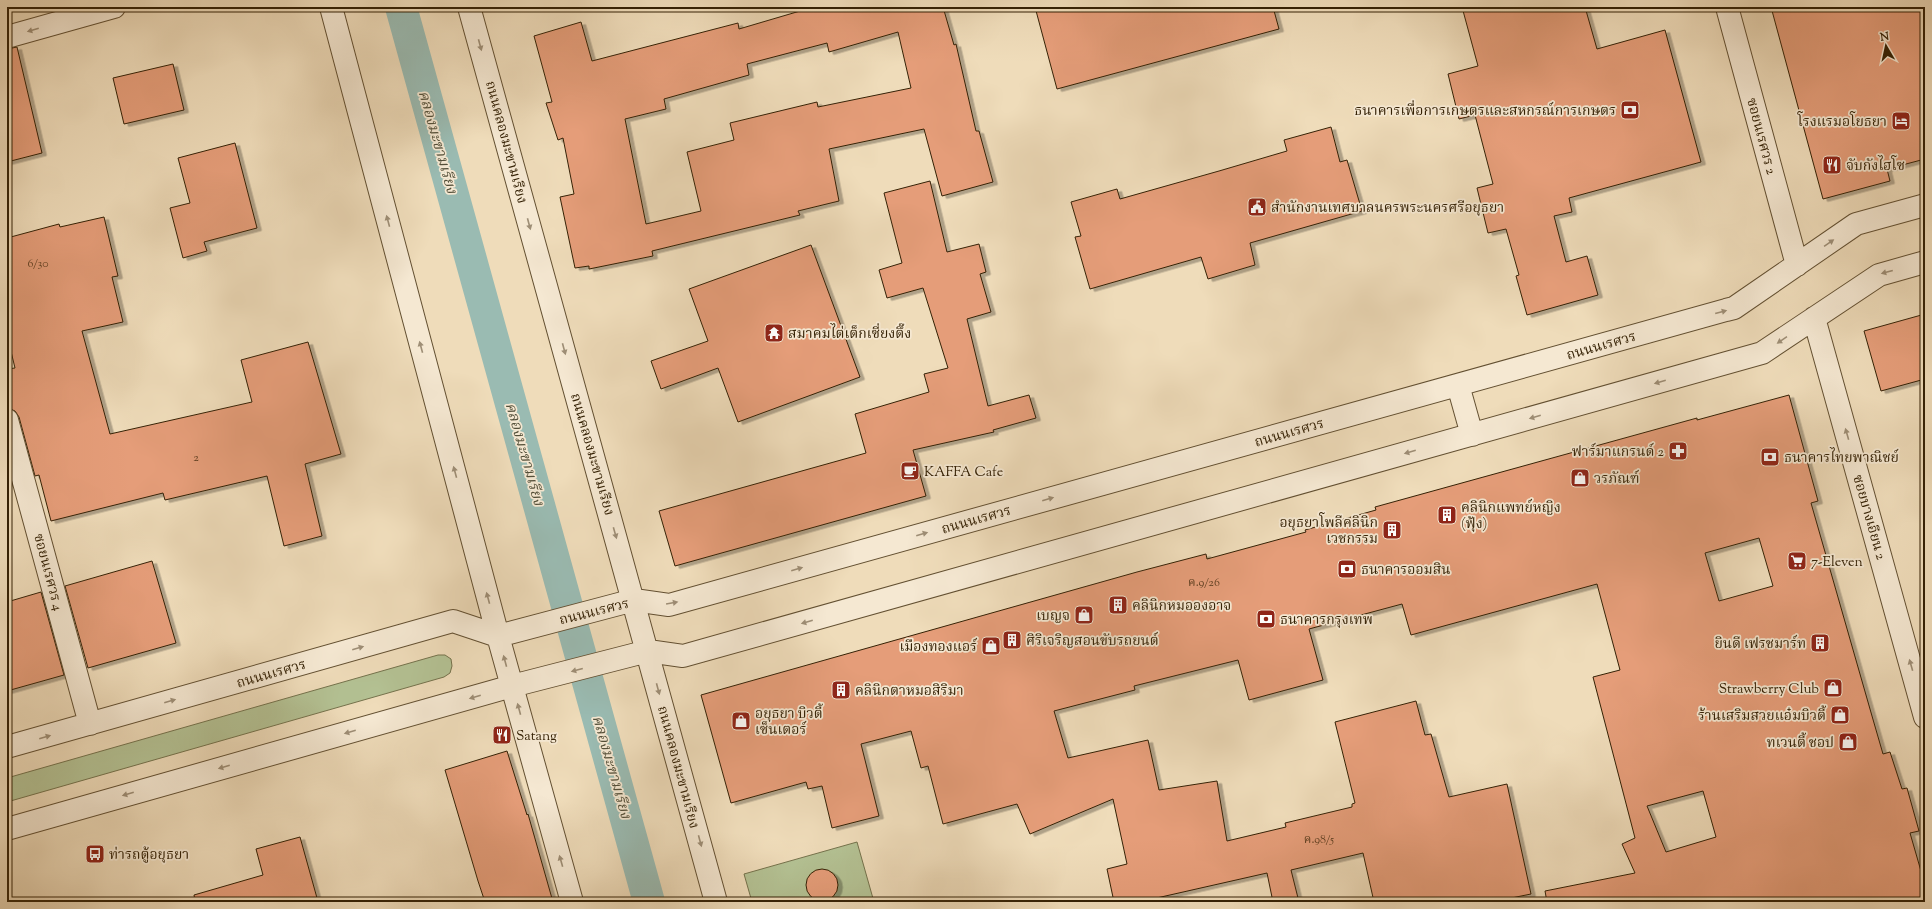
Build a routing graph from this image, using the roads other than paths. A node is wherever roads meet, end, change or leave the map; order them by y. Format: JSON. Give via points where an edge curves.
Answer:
{"nodes":[{"id":1,"x":331,"y":7,"type":"edge"},
{"id":2,"x":469,"y":7,"type":"edge"},
{"id":3,"x":1727,"y":7,"type":"edge"},
{"id":4,"x":104,"y":8,"type":"edge"},
{"id":5,"x":7,"y":37,"type":"edge"},
{"id":6,"x":1925,"y":205,"type":"edge"},
{"id":7,"x":1925,"y":262,"type":"edge"},
{"id":8,"x":1797,"y":265,"type":"junction"},
{"id":9,"x":1814,"y":318,"type":"junction"},
{"id":10,"x":1458,"y":385,"type":"junction"},
{"id":11,"x":7,"y":420,"type":"edge"},
{"id":12,"x":1472,"y":435,"type":"junction"},
{"id":13,"x":634,"y":600,"type":"junction"},
{"id":14,"x":498,"y":636,"type":"junction"},
{"id":15,"x":648,"y":651,"type":"junction"},
{"id":16,"x":512,"y":686,"type":"junction"},
{"id":17,"x":1925,"y":716,"type":"edge"},
{"id":18,"x":90,"y":724,"type":"junction"},
{"id":19,"x":7,"y":748,"type":"edge"},
{"id":20,"x":7,"y":829,"type":"edge"},
{"id":21,"x":572,"y":902,"type":"edge"},
{"id":22,"x":716,"y":902,"type":"edge"}],
"edges":[{"from":14,"to":1,"type":"street","one_way":true},
{"from":2,"to":13,"type":"street","name":"ถนนคลองมะขามเรียง","one_way":true},
{"from":3,"to":8,"type":"street","name":"ซอยนเรศวร 2"},
{"from":4,"to":5,"type":"street","one_way":true},
{"from":8,"to":6,"type":"street","name":"ถนนนเรศวร","one_way":true,"via":[[1856,224]]},
{"from":7,"to":9,"type":"street","one_way":true,"via":[[1879,275]]},
{"from":10,"to":8,"type":"street","name":"ถนนนเรศวร","one_way":true,"via":[[1734,308]]},
{"from":9,"to":12,"type":"street","one_way":true,"via":[[1762,353]]},
{"from":17,"to":9,"type":"street","name":"ซอยบางเอียน 2","one_way":true},
{"from":10,"to":12,"type":"street"},
{"from":13,"to":10,"type":"street","name":"ถนนนเรศวร","one_way":true,"via":[[669,605]]},
{"from":11,"to":18,"type":"street","name":"ซอยนเรศวร 4"},
{"from":12,"to":15,"type":"street","one_way":true,"via":[[683,656]]},
{"from":13,"to":14,"type":"street","name":"ถนนนเรศวร"},
{"from":13,"to":15,"type":"street","name":"ถนนคลองมะขามเรียง"},
{"from":16,"to":14,"type":"street","one_way":true},
{"from":18,"to":14,"type":"street","name":"ถนนนเรศวร","one_way":true,"via":[[453,621]]},
{"from":15,"to":16,"type":"street","one_way":true},
{"from":15,"to":22,"type":"street","name":"ถนนคลองมะขามเรียง","one_way":true},
{"from":16,"to":20,"type":"street","one_way":true},
{"from":21,"to":16,"type":"street","one_way":true},
{"from":19,"to":18,"type":"street","name":"ถนนนเรศวร","one_way":true}]}
